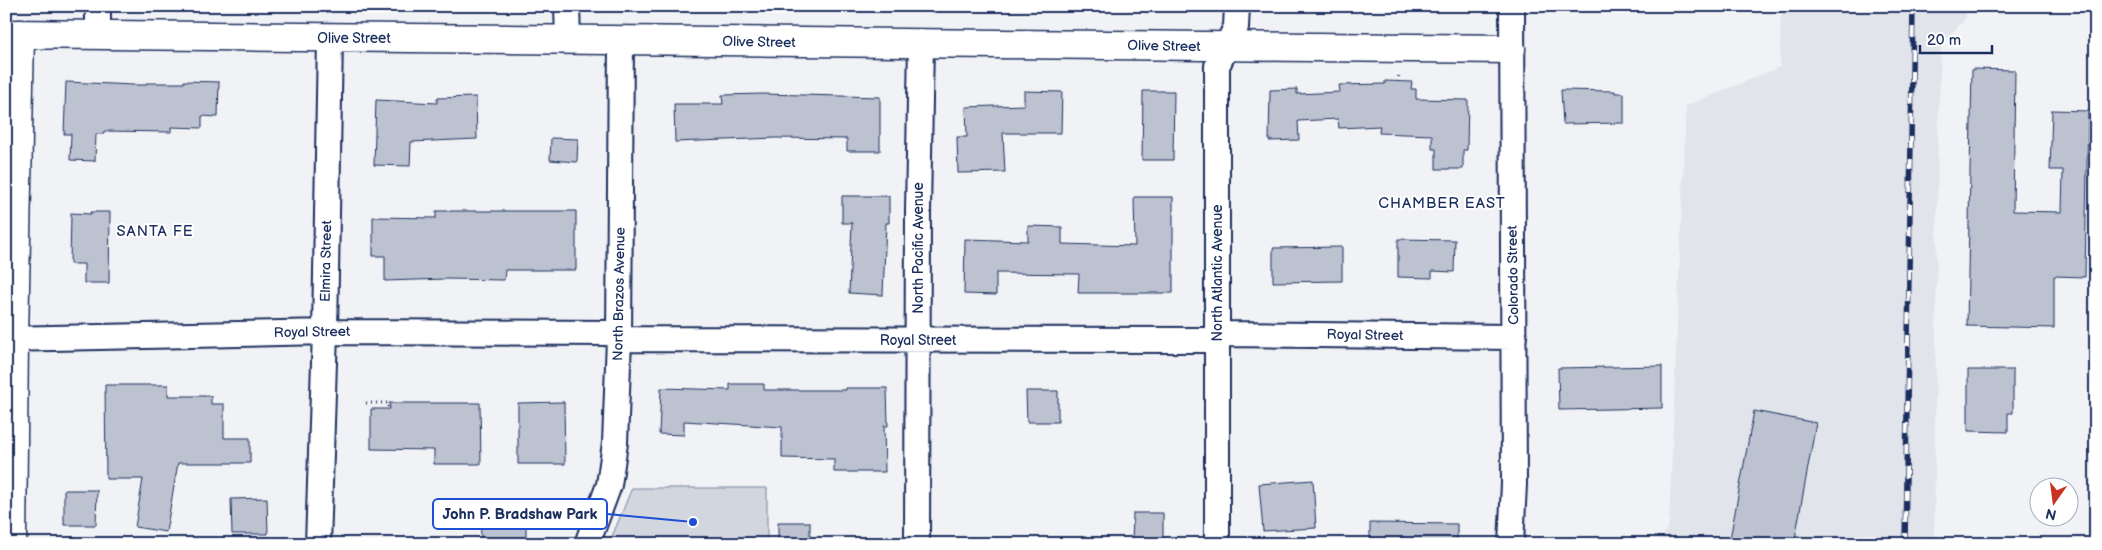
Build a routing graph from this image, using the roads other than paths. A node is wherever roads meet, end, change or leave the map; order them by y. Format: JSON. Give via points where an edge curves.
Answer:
{"nodes":[{"id":1,"x":98,"y":6,"type":"edge"},
{"id":2,"x":567,"y":6,"type":"edge"},
{"id":3,"x":1236,"y":6,"type":"edge"},
{"id":4,"x":1512,"y":6,"type":"edge"},
{"id":5,"x":13,"y":34,"type":"edge"},
{"id":6,"x":98,"y":36,"type":"junction"},
{"id":7,"x":330,"y":38,"type":"junction"},
{"id":8,"x":568,"y":40,"type":"junction"},
{"id":9,"x":621,"y":40,"type":"junction"},
{"id":10,"x":921,"y":43,"type":"junction"},
{"id":11,"x":1226,"y":47,"type":"junction"},
{"id":12,"x":1511,"y":49,"type":"junction"},
{"id":13,"x":325,"y":332,"type":"junction"},
{"id":14,"x":619,"y":336,"type":"junction"},
{"id":15,"x":1216,"y":337,"type":"junction"},
{"id":16,"x":1514,"y":337,"type":"junction"},
{"id":17,"x":10,"y":339,"type":"edge"},
{"id":18,"x":917,"y":341,"type":"junction"},
{"id":19,"x":12,"y":544,"type":"edge"},
{"id":20,"x":318,"y":544,"type":"edge"},
{"id":21,"x":587,"y":544,"type":"edge"},
{"id":22,"x":917,"y":544,"type":"edge"},
{"id":23,"x":1217,"y":544,"type":"edge"},
{"id":24,"x":1511,"y":544,"type":"edge"}],
"edges":[{"from":1,"to":6,"type":"street"},
{"from":2,"to":8,"type":"street"},
{"from":3,"to":11,"type":"street","name":"North Atlantic Avenue","via":[[1236,27]]},
{"from":4,"to":12,"type":"street","name":"Colorado Street"},
{"from":5,"to":6,"type":"street","name":"Olive Street"},
{"from":5,"to":17,"type":"street"},
{"from":6,"to":7,"type":"street","name":"Olive Street"},
{"from":7,"to":8,"type":"street","name":"Olive Street"},
{"from":7,"to":13,"type":"street","name":"Elmira Street"},
{"from":8,"to":9,"type":"street","name":"Olive Street"},
{"from":9,"to":10,"type":"street","name":"Olive Street"},
{"from":9,"to":14,"type":"street","name":"North Brazos Avenue"},
{"from":10,"to":11,"type":"street","name":"Olive Street"},
{"from":10,"to":18,"type":"street","name":"North Pacific Avenue"},
{"from":11,"to":12,"type":"street","name":"Olive Street"},
{"from":11,"to":15,"type":"street","name":"North Atlantic Avenue","via":[[1217,66]]},
{"from":12,"to":16,"type":"street","name":"Colorado Street"},
{"from":13,"to":14,"type":"street","name":"Royal Street"},
{"from":13,"to":17,"type":"street","name":"Royal Street"},
{"from":13,"to":20,"type":"street","name":"Elmira Street"},
{"from":14,"to":18,"type":"street","name":"Royal Street"},
{"from":14,"to":21,"type":"street","name":"North Brazos Avenue","via":[[615,443],[609,485]]},
{"from":15,"to":16,"type":"street","name":"Royal Street"},
{"from":15,"to":18,"type":"street","name":"Royal Street"},
{"from":15,"to":23,"type":"street","name":"North Atlantic Avenue"},
{"from":16,"to":24,"type":"street","name":"Colorado Street"},
{"from":17,"to":19,"type":"street"},
{"from":18,"to":22,"type":"street","name":"North Pacific Avenue"}]}
